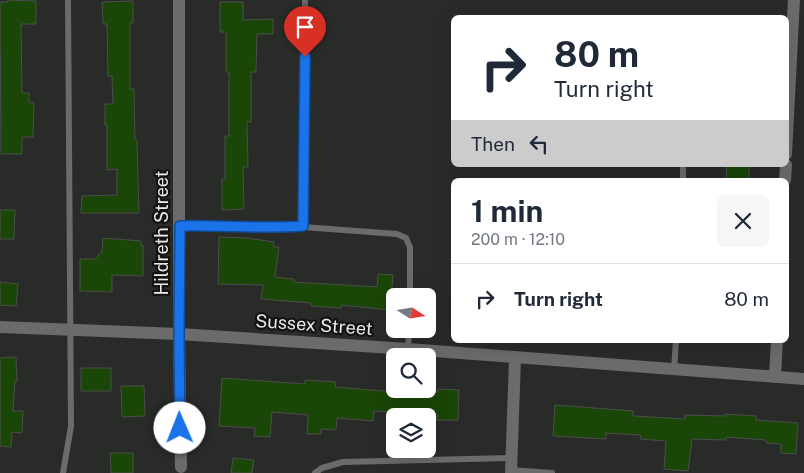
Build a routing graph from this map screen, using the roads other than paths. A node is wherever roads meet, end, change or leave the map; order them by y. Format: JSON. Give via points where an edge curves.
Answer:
{"nodes":[{"id":1,"x":68,"y":0,"type":"edge"},
{"id":2,"x":179,"y":0,"type":"edge"},
{"id":3,"x":305,"y":0,"type":"edge"},
{"id":4,"x":794,"y":0,"type":"edge"},
{"id":5,"x":789,"y":52,"type":"edge"},
{"id":6,"x":180,"y":226,"type":"junction"},
{"id":7,"x":303,"y":226,"type":"junction"},
{"id":8,"x":410,"y":288,"type":"edge"},
{"id":9,"x":0,"y":327,"type":"edge"},
{"id":10,"x":70,"y":329,"type":"junction"},
{"id":11,"x":179,"y":334,"type":"junction"},
{"id":12,"x":676,"y":343,"type":"edge"},
{"id":13,"x":777,"y":343,"type":"edge"},
{"id":14,"x":393,"y":348,"type":"edge"},
{"id":15,"x":436,"y":351,"type":"edge"},
{"id":16,"x":515,"y":358,"type":"junction"},
{"id":17,"x":674,"y":370,"type":"junction"},
{"id":18,"x":775,"y":378,"type":"junction"},
{"id":19,"x":804,"y":379,"type":"edge"},
{"id":20,"x":180,"y":467,"type":"dead end"},
{"id":21,"x":510,"y":467,"type":"edge"},
{"id":22,"x":63,"y":473,"type":"edge"},
{"id":23,"x":315,"y":473,"type":"edge"},
{"id":24,"x":552,"y":473,"type":"edge"}],
"edges":[{"from":1,"to":10,"type":"lane"},
{"from":2,"to":6,"type":"street","name":"Hildreth Street"},
{"from":3,"to":7,"type":"lane"},
{"from":4,"to":5,"type":"street"},
{"from":6,"to":7,"type":"lane"},
{"from":6,"to":11,"type":"street","name":"Hildreth Street"},
{"from":7,"to":8,"type":"lane","via":[[397,234],[406,238],[410,247]]},
{"from":9,"to":10,"type":"street","name":"Sussex Street"},
{"from":10,"to":11,"type":"street","name":"Sussex Street"},
{"from":10,"to":22,"type":"lane","via":[[71,426]]},
{"from":11,"to":14,"type":"street","name":"Sussex Street"},
{"from":11,"to":20,"type":"street","name":"Hildreth Street"},
{"from":12,"to":17,"type":"lane"},
{"from":13,"to":18,"type":"street"},
{"from":15,"to":16,"type":"street","name":"Sussex Street"},
{"from":16,"to":17,"type":"street","name":"Sussex Street"},
{"from":16,"to":21,"type":"street"},
{"from":17,"to":18,"type":"street","name":"Sussex Street"},
{"from":18,"to":19,"type":"street","name":"Sussex Street"},
{"from":21,"to":23,"type":"lane","via":[[343,462]]},
{"from":21,"to":24,"type":"lane"}]}
